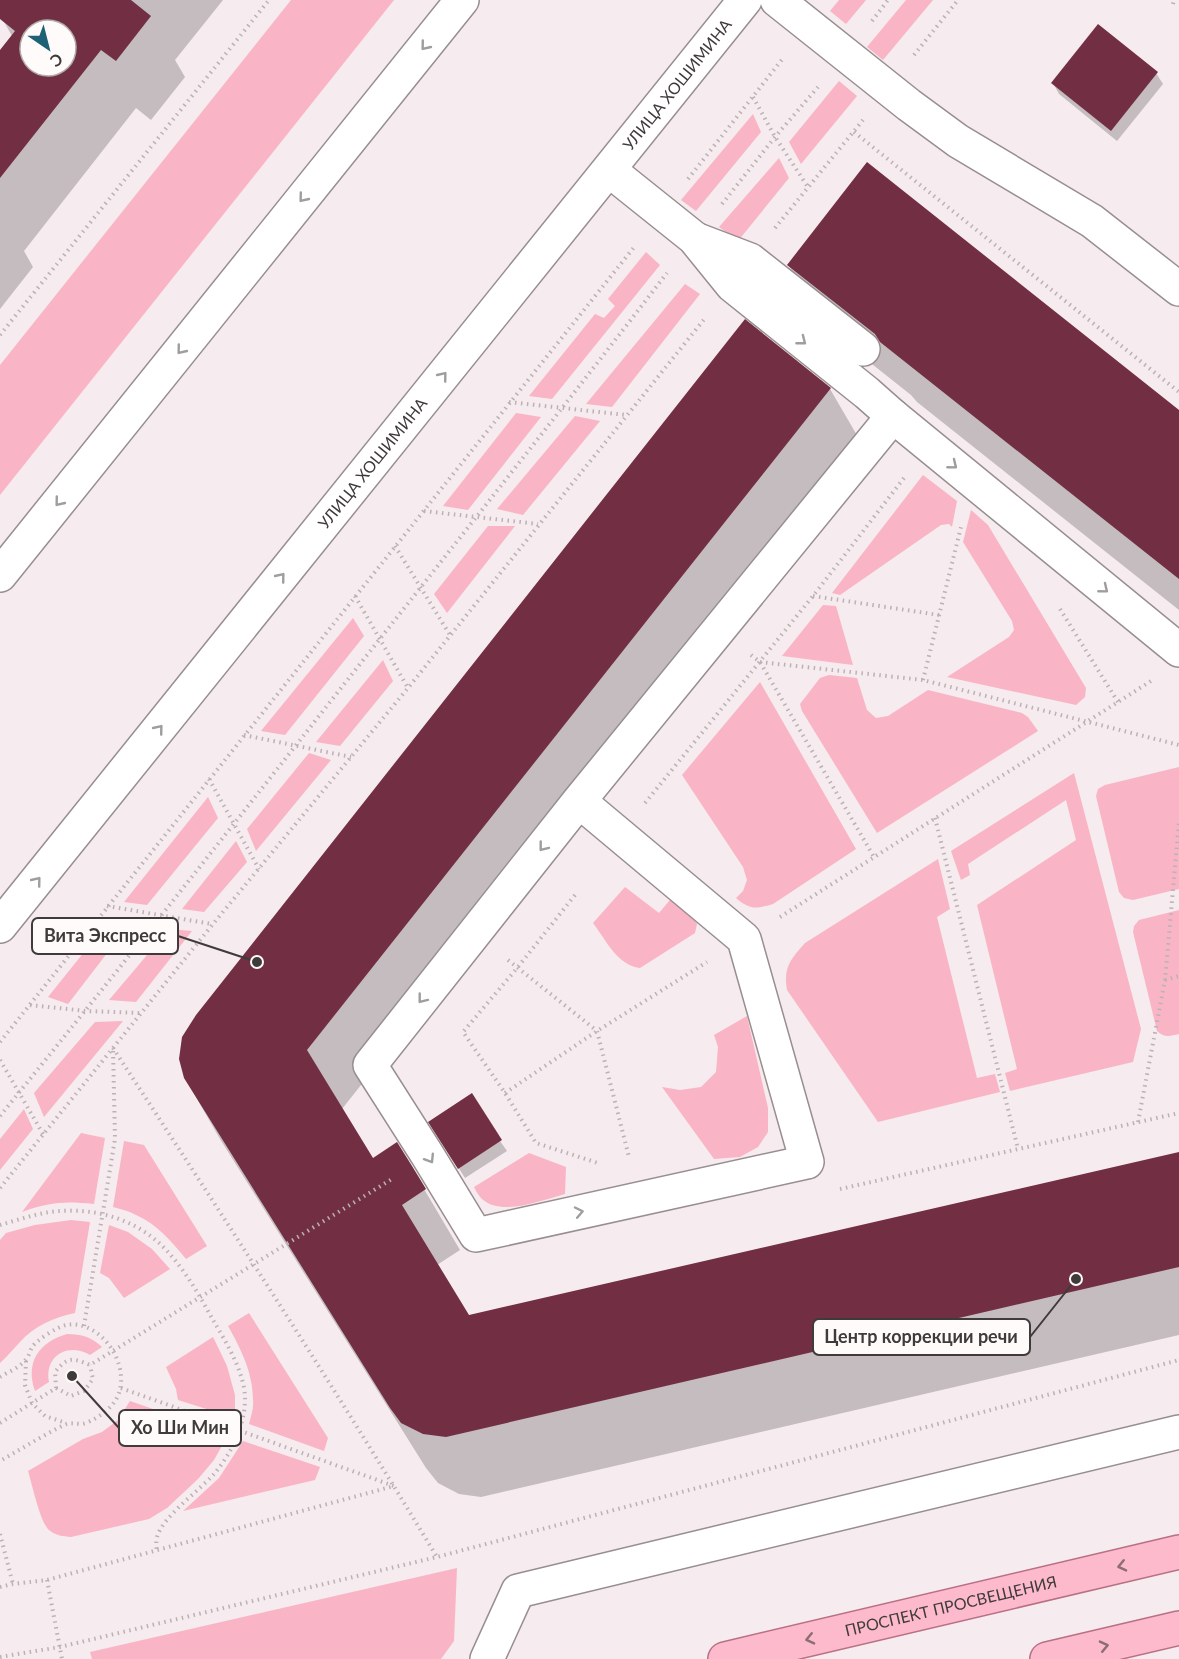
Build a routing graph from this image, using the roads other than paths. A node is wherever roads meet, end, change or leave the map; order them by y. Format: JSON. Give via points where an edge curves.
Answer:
{"nodes":[{"id":1,"x":462,"y":0,"type":"edge"},
{"id":2,"x":746,"y":0,"type":"edge"},
{"id":3,"x":777,"y":0,"type":"edge"},
{"id":4,"x":609,"y":170,"type":"junction"},
{"id":5,"x":746,"y":284,"type":"junction"},
{"id":6,"x":1179,"y":289,"type":"edge"},
{"id":7,"x":863,"y":349,"type":"dead end"},
{"id":8,"x":893,"y":416,"type":"junction"},
{"id":9,"x":0,"y":575,"type":"edge"},
{"id":10,"x":1179,"y":650,"type":"edge"},
{"id":11,"x":579,"y":801,"type":"junction"},
{"id":12,"x":0,"y":926,"type":"edge"},
{"id":13,"x":1179,"y":1432,"type":"edge"},
{"id":14,"x":1179,"y":1552,"type":"edge"},
{"id":15,"x":1179,"y":1628,"type":"edge"},
{"id":16,"x":487,"y":1659,"type":"edge"},
{"id":17,"x":725,"y":1659,"type":"edge"},
{"id":18,"x":1047,"y":1659,"type":"edge"}],
"edges":[{"from":1,"to":9,"type":"street","one_way":true},
{"from":2,"to":4,"type":"street","name":"УЛИЦА ХОШИМИНА"},
{"from":3,"to":6,"type":"street","via":[[958,141],[1092,220]]},
{"from":4,"to":5,"type":"street"},
{"from":12,"to":4,"type":"street","name":"УЛИЦА ХОШИМИНА","one_way":true},
{"from":5,"to":7,"type":"street"},
{"from":5,"to":8,"type":"street","one_way":true},
{"from":8,"to":10,"type":"street","one_way":true},
{"from":8,"to":11,"type":"street"},
{"from":11,"to":11,"type":"street","one_way":true,"via":[[370,1065],[476,1235],[635,1186],[807,1162],[744,939]]},
{"from":13,"to":16,"type":"street","via":[[518,1592]]},
{"from":14,"to":17,"type":"main road","name":"ПРОСПЕКТ ПРОСВЕЩЕНИЯ","one_way":true},
{"from":18,"to":15,"type":"main road","one_way":true}]}
